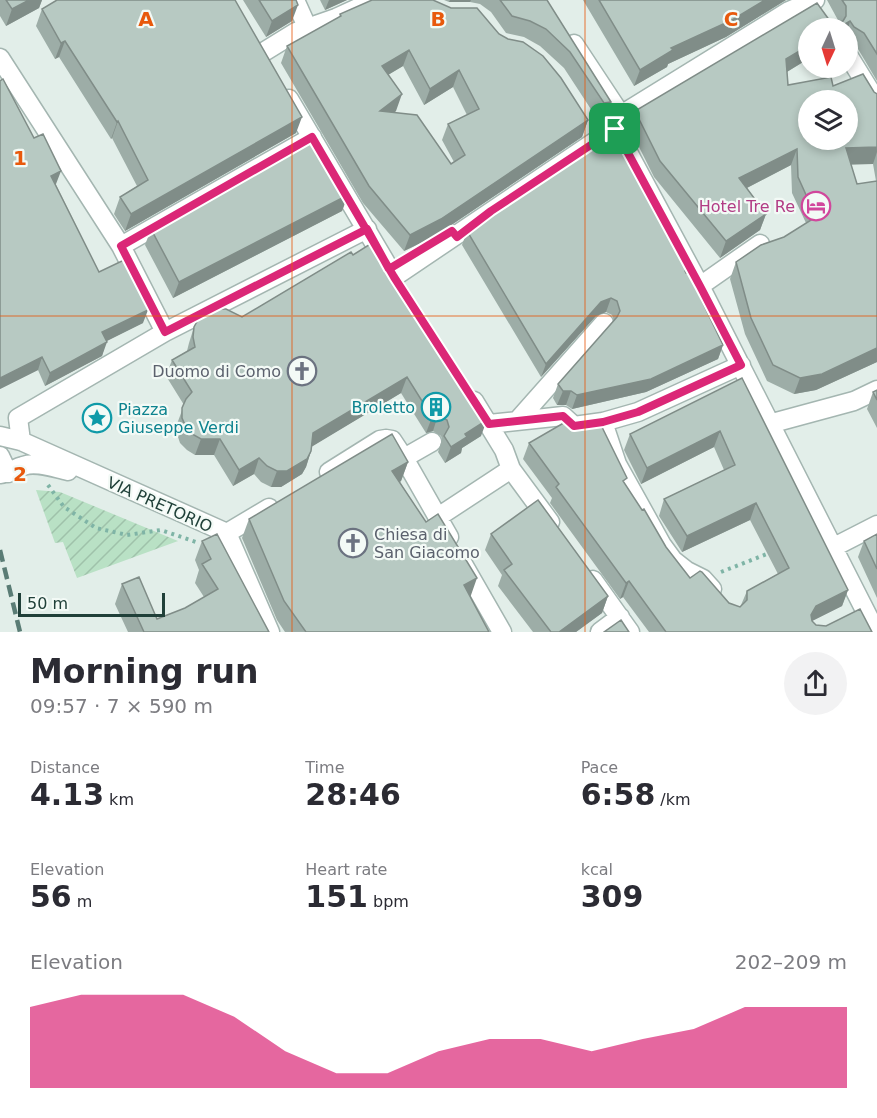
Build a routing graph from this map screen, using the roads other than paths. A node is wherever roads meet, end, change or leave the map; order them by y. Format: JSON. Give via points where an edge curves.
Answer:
{"nodes":[{"id":1,"x":296,"y":0,"type":"edge"},
{"id":2,"x":375,"y":0,"type":"edge"},
{"id":3,"x":814,"y":1,"type":"edge"},
{"id":4,"x":785,"y":6,"type":"edge"},
{"id":5,"x":824,"y":18,"type":"edge"},
{"id":6,"x":308,"y":29,"type":"junction"},
{"id":7,"x":563,"y":29,"type":"edge"},
{"id":8,"x":252,"y":35,"type":"edge"},
{"id":9,"x":262,"y":53,"type":"junction"},
{"id":10,"x":0,"y":58,"type":"edge"},
{"id":11,"x":858,"y":71,"type":"edge"},
{"id":12,"x":877,"y":102,"type":"edge"},
{"id":13,"x":618,"y":122,"type":"junction"},
{"id":14,"x":312,"y":137,"type":"junction"},
{"id":15,"x":367,"y":229,"type":"junction"},
{"id":16,"x":760,"y":244,"type":"edge"},
{"id":17,"x":121,"y":246,"type":"junction"},
{"id":18,"x":392,"y":273,"type":"junction"},
{"id":19,"x":700,"y":286,"type":"junction"},
{"id":20,"x":406,"y":296,"type":"edge"},
{"id":21,"x":604,"y":323,"type":"dead end"},
{"id":22,"x":165,"y":332,"type":"junction"},
{"id":23,"x":741,"y":365,"type":"junction"},
{"id":24,"x":462,"y":383,"type":"edge"},
{"id":25,"x":877,"y":390,"type":"edge"},
{"id":26,"x":480,"y":418,"type":"junction"},
{"id":27,"x":518,"y":420,"type":"junction"},
{"id":28,"x":603,"y":422,"type":"junction"},
{"id":29,"x":769,"y":424,"type":"junction"},
{"id":30,"x":0,"y":436,"type":"edge"},
{"id":31,"x":21,"y":441,"type":"junction"},
{"id":32,"x":432,"y":442,"type":"dead end"},
{"id":33,"x":0,"y":456,"type":"edge"},
{"id":34,"x":405,"y":458,"type":"junction"},
{"id":35,"x":511,"y":469,"type":"junction"},
{"id":36,"x":4,"y":474,"type":"edge"},
{"id":37,"x":96,"y":476,"type":"junction"},
{"id":38,"x":309,"y":484,"type":"edge"},
{"id":39,"x":279,"y":502,"type":"edge"},
{"id":40,"x":438,"y":517,"type":"junction"},
{"id":41,"x":877,"y":525,"type":"edge"},
{"id":42,"x":227,"y":533,"type":"junction"},
{"id":43,"x":560,"y":536,"type":"edge"},
{"id":44,"x":834,"y":547,"type":"junction"},
{"id":45,"x":580,"y":563,"type":"edge"},
{"id":46,"x":724,"y":604,"type":"edge"},
{"id":47,"x":863,"y":608,"type":"junction"},
{"id":48,"x":844,"y":617,"type":"edge"},
{"id":49,"x":614,"y":627,"type":"edge"},
{"id":50,"x":270,"y":632,"type":"edge"},
{"id":51,"x":502,"y":632,"type":"edge"},
{"id":52,"x":876,"y":632,"type":"edge"}],
"edges":[{"from":1,"to":6,"type":"street"},
{"from":2,"to":6,"type":"street"},
{"from":3,"to":4,"type":"street"},
{"from":3,"to":5,"type":"street"},
{"from":4,"to":13,"type":"street"},
{"from":6,"to":9,"type":"street"},
{"from":7,"to":13,"type":"street"},
{"from":8,"to":9,"type":"street"},
{"from":9,"to":14,"type":"street"},
{"from":10,"to":17,"type":"street"},
{"from":11,"to":12,"type":"street"},
{"from":13,"to":18,"type":"street","via":[[593,133],[457,237]]},
{"from":13,"to":19,"type":"street"},
{"from":14,"to":15,"type":"street"},
{"from":14,"to":17,"type":"street"},
{"from":15,"to":18,"type":"street"},
{"from":15,"to":22,"type":"street"},
{"from":16,"to":19,"type":"street"},
{"from":17,"to":22,"type":"street"},
{"from":18,"to":20,"type":"street"},
{"from":19,"to":23,"type":"street"},
{"from":21,"to":27,"type":"street"},
{"from":22,"to":31,"type":"street","via":[[18,418]]},
{"from":23,"to":28,"type":"street","via":[[638,412]]},
{"from":23,"to":29,"type":"street"},
{"from":24,"to":26,"type":"street"},
{"from":25,"to":29,"type":"street","via":[[854,401]]},
{"from":26,"to":27,"type":"street"},
{"from":26,"to":35,"type":"street","via":[[498,440]]},
{"from":27,"to":28,"type":"street","via":[[563,416],[574,426]]},
{"from":28,"to":46,"type":"street","via":[[616,465],[662,545],[673,560],[703,579]]},
{"from":29,"to":44,"type":"street"},
{"from":30,"to":31,"type":"street","name":"VIA PRETORIO"},
{"from":31,"to":37,"type":"street","name":"VIA PRETORIO"},
{"from":32,"to":34,"type":"street"},
{"from":33,"to":36,"type":"street"},
{"from":34,"to":38,"type":"street","via":[[392,440],[380,440]]},
{"from":34,"to":40,"type":"street"},
{"from":35,"to":40,"type":"street"},
{"from":35,"to":43,"type":"street"},
{"from":36,"to":37,"type":"street","name":"VIA PRETORIO","via":[[36,464]]},
{"from":37,"to":42,"type":"street","name":"VIA PRETORIO"},
{"from":39,"to":42,"type":"street","name":"VIA PRETORIO"},
{"from":40,"to":51,"type":"street"},
{"from":41,"to":44,"type":"street"},
{"from":42,"to":50,"type":"street"},
{"from":44,"to":47,"type":"street"},
{"from":45,"to":49,"type":"street"},
{"from":47,"to":48,"type":"street"},
{"from":47,"to":52,"type":"street"}]}
